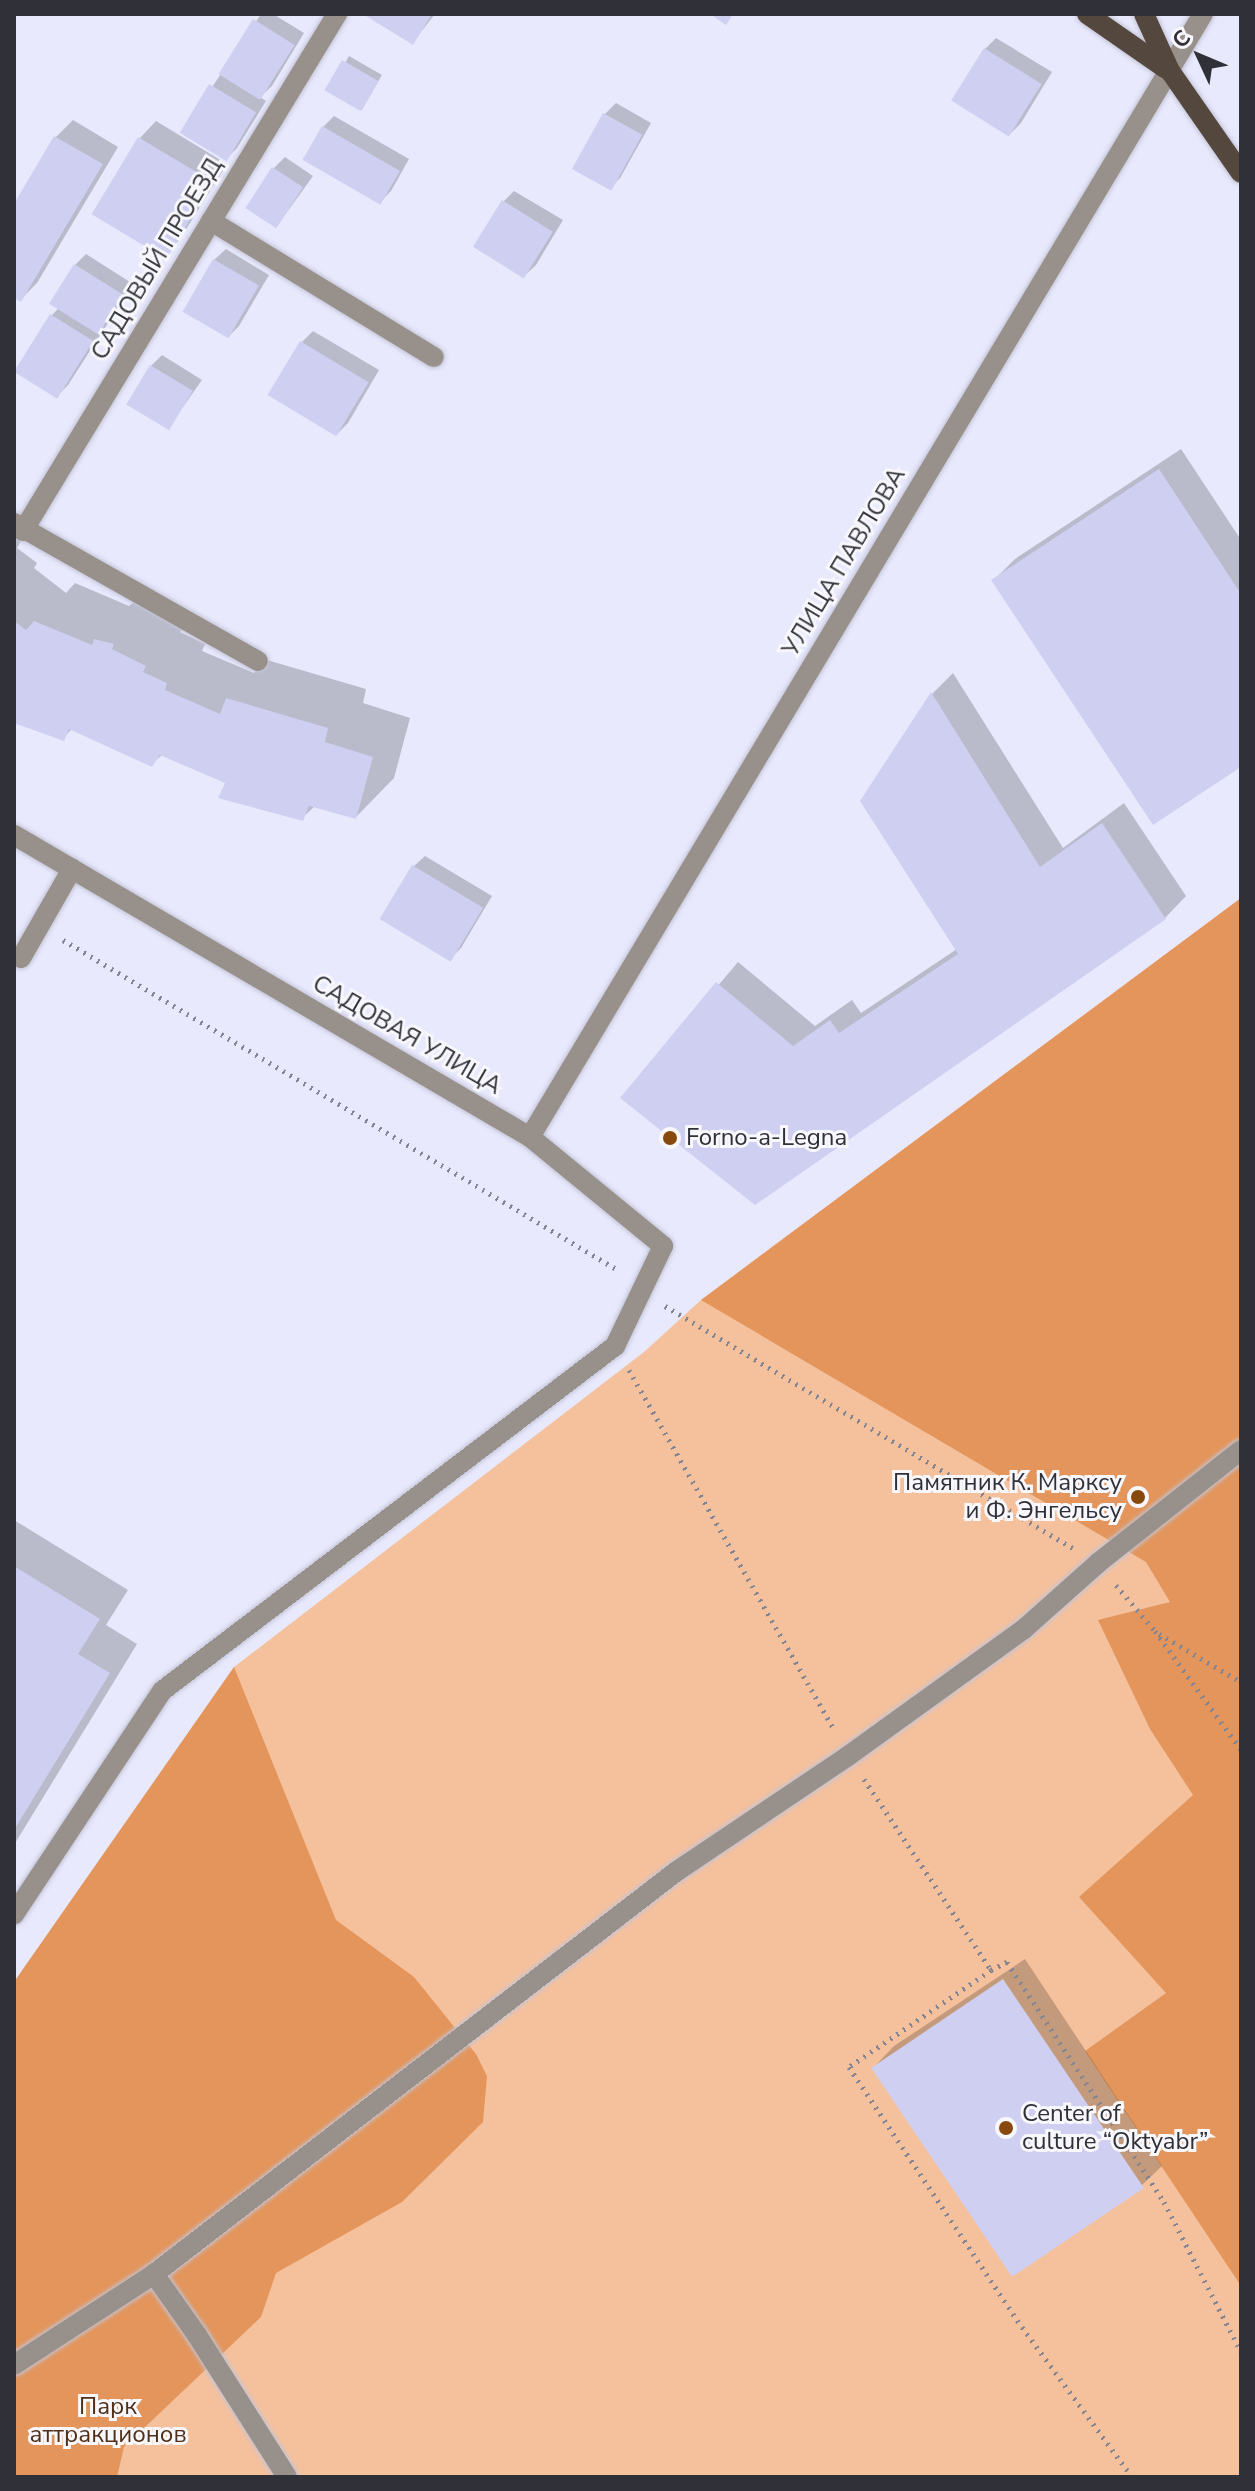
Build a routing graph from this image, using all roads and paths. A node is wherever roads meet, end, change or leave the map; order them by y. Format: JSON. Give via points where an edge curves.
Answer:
{"nodes":[{"id":1,"x":337,"y":14,"type":"edge"},
{"id":2,"x":1087,"y":14,"type":"edge"},
{"id":3,"x":1144,"y":14,"type":"edge"},
{"id":4,"x":1203,"y":14,"type":"edge"},
{"id":5,"x":1170,"y":71,"type":"junction"},
{"id":6,"x":1241,"y":173,"type":"edge"},
{"id":7,"x":211,"y":221,"type":"junction"},
{"id":8,"x":434,"y":357,"type":"dead end"},
{"id":9,"x":18,"y":527,"type":"edge"},
{"id":10,"x":258,"y":661,"type":"dead end"},
{"id":11,"x":14,"y":835,"type":"edge"},
{"id":12,"x":72,"y":869,"type":"junction"},
{"id":13,"x":39,"y":926,"type":"junction"},
{"id":14,"x":21,"y":958,"type":"dead end"},
{"id":15,"x":530,"y":1137,"type":"junction"},
{"id":16,"x":619,"y":1271,"type":"dead end"},
{"id":17,"x":642,"y":1292,"type":"junction"},
{"id":18,"x":615,"y":1346,"type":"junction"},
{"id":19,"x":1241,"y":1450,"type":"edge"},
{"id":20,"x":1098,"y":1563,"type":"junction"},
{"id":21,"x":1155,"y":1631,"type":"junction"},
{"id":22,"x":1241,"y":1682,"type":"edge"},
{"id":23,"x":1241,"y":1750,"type":"edge"},
{"id":24,"x":848,"y":1756,"type":"junction"},
{"id":25,"x":14,"y":1915,"type":"edge"},
{"id":26,"x":991,"y":1970,"type":"junction"},
{"id":27,"x":154,"y":2274,"type":"junction"},
{"id":28,"x":1241,"y":2352,"type":"edge"},
{"id":29,"x":14,"y":2365,"type":"edge"},
{"id":30,"x":287,"y":2477,"type":"edge"},
{"id":31,"x":1132,"y":2477,"type":"edge"}],
"edges":[{"from":1,"to":7,"type":"street","name":"САДОВЫЙ ПРОЕЗД"},
{"from":2,"to":5,"type":"main road"},
{"from":3,"to":5,"type":"main road"},
{"from":4,"to":5,"type":"street","name":"УЛИЦА ПАВЛОВА"},
{"from":5,"to":6,"type":"main road"},
{"from":5,"to":15,"type":"street","name":"УЛИЦА ПАВЛОВА"},
{"from":7,"to":8,"type":"street"},
{"from":7,"to":9,"type":"street","name":"САДОВЫЙ ПРОЕЗД"},
{"from":9,"to":10,"type":"street"},
{"from":11,"to":12,"type":"street","name":"САДОВАЯ УЛИЦА"},
{"from":12,"to":13,"type":"street"},
{"from":12,"to":15,"type":"street","name":"САДОВАЯ УЛИЦА"},
{"from":13,"to":14,"type":"street"},
{"from":13,"to":16,"type":"path"},
{"from":15,"to":17,"type":"street","name":"САДОВАЯ УЛИЦА","via":[[663,1246]]},
{"from":17,"to":18,"type":"street","name":"САДОВАЯ УЛИЦА"},
{"from":17,"to":20,"type":"path"},
{"from":18,"to":24,"type":"path"},
{"from":18,"to":25,"type":"street","via":[[162,1691]]},
{"from":19,"to":20,"type":"street"},
{"from":20,"to":21,"type":"path"},
{"from":20,"to":24,"type":"street","via":[[1024,1629]]},
{"from":21,"to":22,"type":"path"},
{"from":21,"to":23,"type":"path"},
{"from":24,"to":26,"type":"path"},
{"from":24,"to":27,"type":"street","via":[[677,1871]]},
{"from":26,"to":28,"type":"path","via":[[1007,1962],[1051,2028],[1164,2202]]},
{"from":26,"to":31,"type":"path","via":[[849,2067],[1022,2327]]},
{"from":27,"to":29,"type":"street"},
{"from":27,"to":30,"type":"street"}]}
